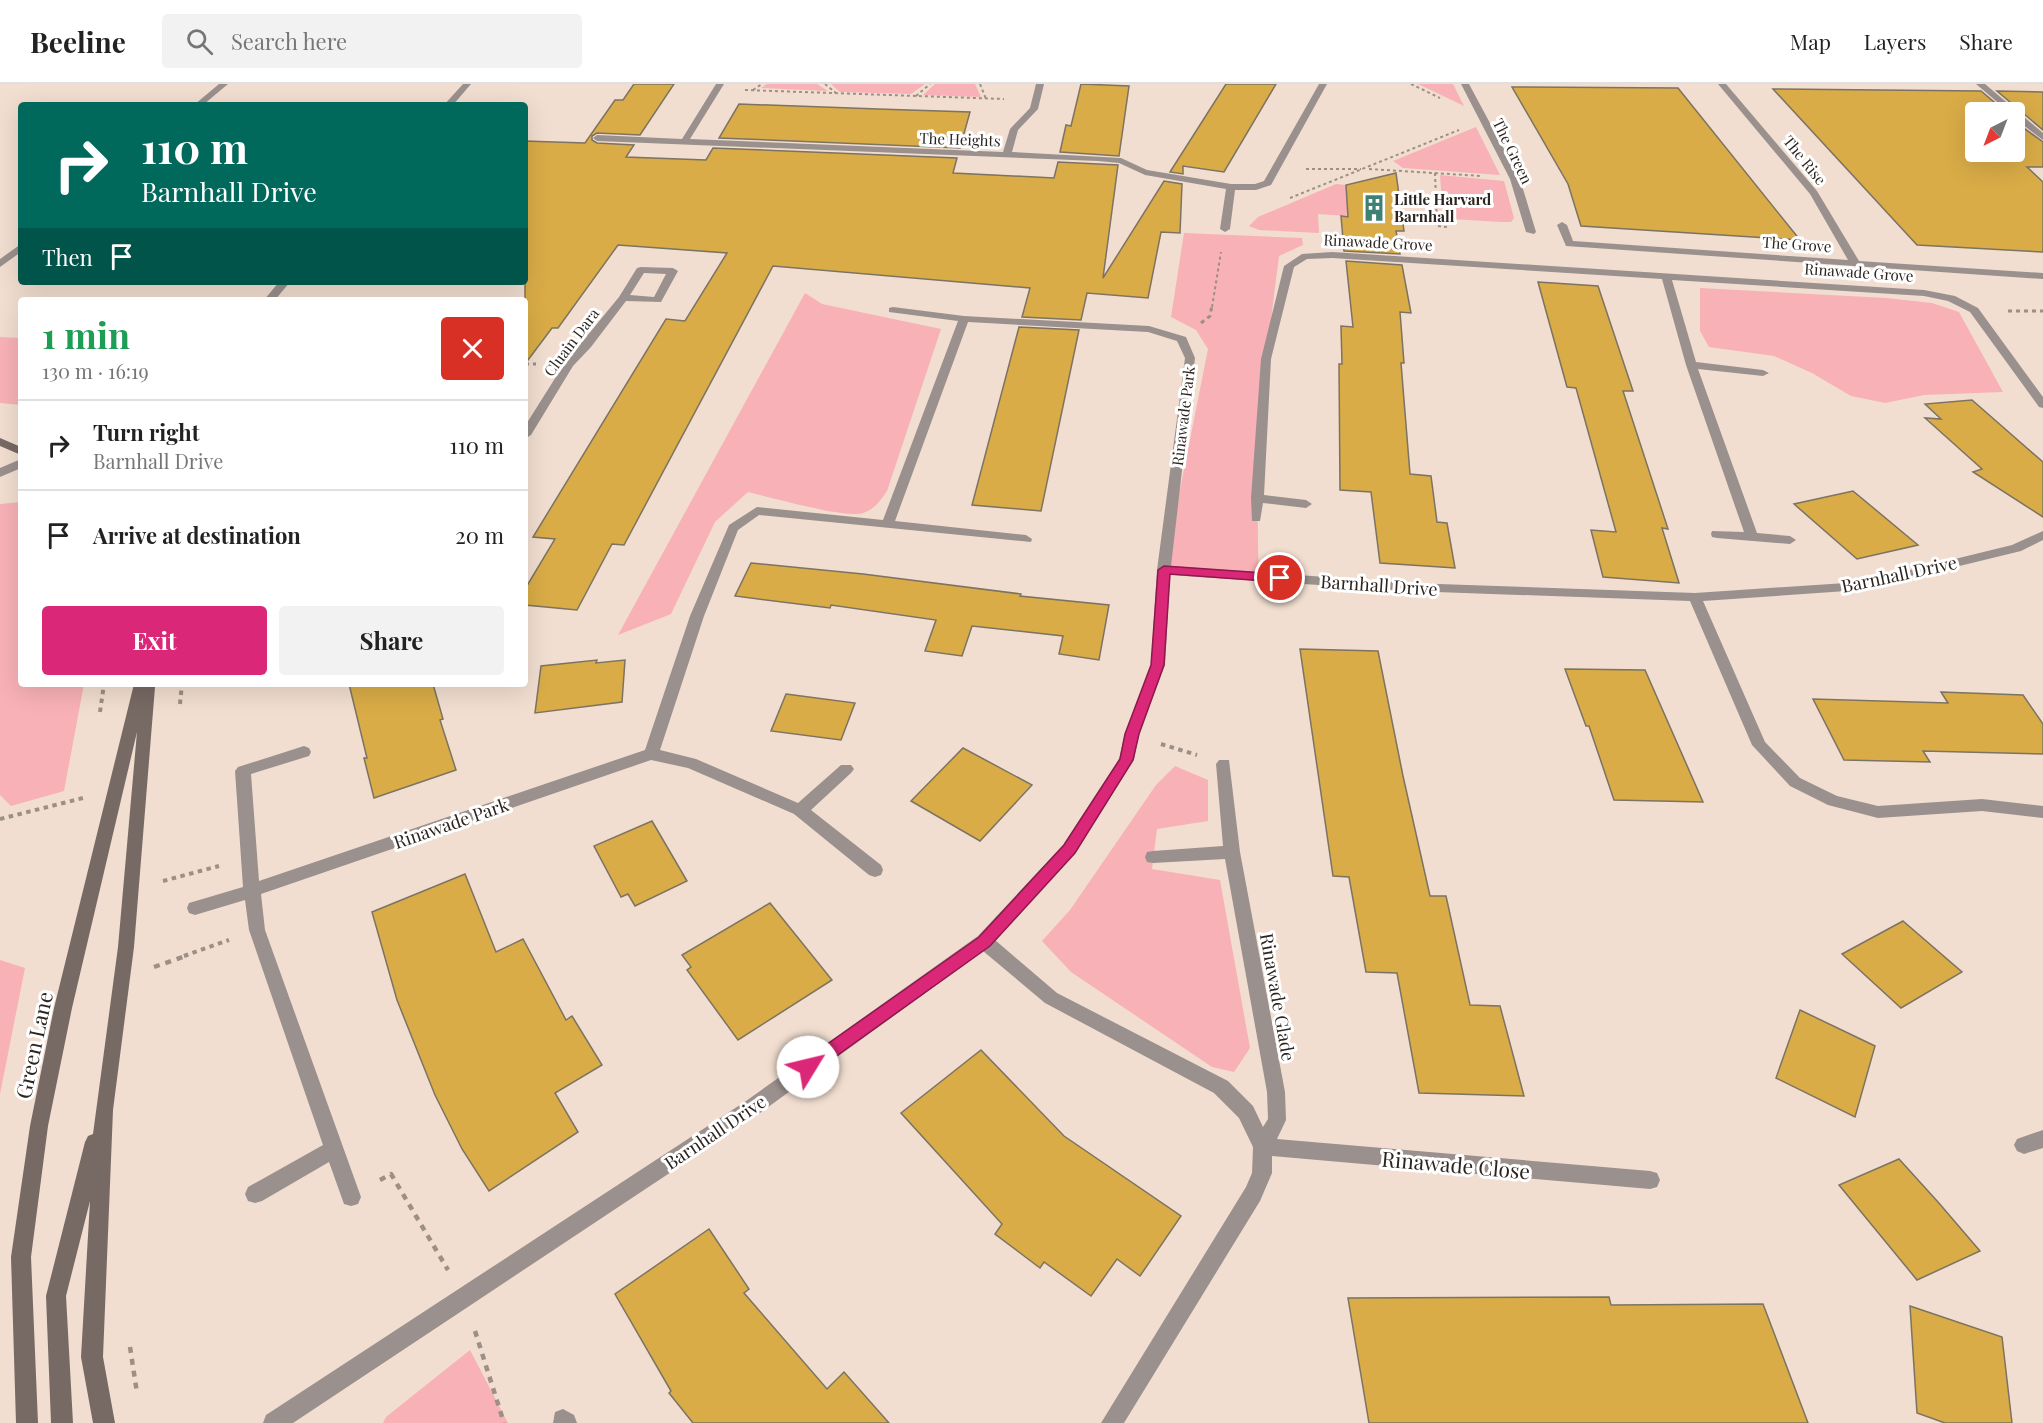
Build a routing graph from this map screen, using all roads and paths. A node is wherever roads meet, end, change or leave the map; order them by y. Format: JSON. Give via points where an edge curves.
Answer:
{"nodes":[{"id":1,"x":224,"y":84,"type":"edge"},
{"id":2,"x":467,"y":84,"type":"edge"},
{"id":3,"x":762,"y":84,"type":"edge"},
{"id":4,"x":825,"y":84,"type":"edge"},
{"id":5,"x":930,"y":84,"type":"edge"},
{"id":6,"x":980,"y":84,"type":"edge"},
{"id":7,"x":1040,"y":84,"type":"edge"},
{"id":8,"x":1323,"y":84,"type":"edge"},
{"id":9,"x":1465,"y":84,"type":"edge"},
{"id":10,"x":1722,"y":84,"type":"edge"},
{"id":11,"x":1980,"y":84,"type":"edge"},
{"id":12,"x":719,"y":87,"type":"edge"},
{"id":13,"x":753,"y":90,"type":"junction"},
{"id":14,"x":836,"y":93,"type":"junction"},
{"id":15,"x":915,"y":96,"type":"junction"},
{"id":16,"x":986,"y":99,"type":"junction"},
{"id":17,"x":1038,"y":100,"type":"junction"},
{"id":18,"x":202,"y":102,"type":"edge"},
{"id":19,"x":451,"y":102,"type":"edge"},
{"id":20,"x":2001,"y":102,"type":"edge"},
{"id":21,"x":1484,"y":120,"type":"junction"},
{"id":22,"x":2025,"y":122,"type":"edge"},
{"id":23,"x":2043,"y":137,"type":"edge"},
{"id":24,"x":597,"y":138,"type":"dead end"},
{"id":25,"x":684,"y":142,"type":"junction"},
{"id":26,"x":1007,"y":154,"type":"junction"},
{"id":27,"x":1366,"y":169,"type":"junction"},
{"id":28,"x":1275,"y":170,"type":"junction"},
{"id":29,"x":1435,"y":173,"type":"junction"},
{"id":30,"x":1515,"y":179,"type":"junction"},
{"id":31,"x":1231,"y":187,"type":"junction"},
{"id":32,"x":1282,"y":202,"type":"dead end"},
{"id":33,"x":1562,"y":225,"type":"dead end"},
{"id":34,"x":1447,"y":227,"type":"dead end"},
{"id":35,"x":1225,"y":229,"type":"joint"},
{"id":36,"x":1531,"y":232,"type":"dead end"},
{"id":37,"x":18,"y":249,"type":"edge"},
{"id":38,"x":1855,"y":262,"type":"junction"},
{"id":39,"x":0,"y":264,"type":"edge"},
{"id":40,"x":2043,"y":276,"type":"edge"},
{"id":41,"x":1666,"y":277,"type":"junction"},
{"id":42,"x":282,"y":285,"type":"edge"},
{"id":43,"x":271,"y":297,"type":"edge"},
{"id":44,"x":623,"y":298,"type":"junction"},
{"id":45,"x":893,"y":310,"type":"dead end"},
{"id":46,"x":964,"y":319,"type":"junction"},
{"id":47,"x":1182,"y":339,"type":"junction"},
{"id":48,"x":1691,"y":366,"type":"junction"},
{"id":49,"x":1763,"y":374,"type":"dead end"},
{"id":50,"x":2043,"y":405,"type":"edge"},
{"id":51,"x":528,"y":430,"type":"edge"},
{"id":52,"x":0,"y":442,"type":"edge"},
{"id":53,"x":18,"y":450,"type":"edge"},
{"id":54,"x":18,"y":464,"type":"edge"},
{"id":55,"x":0,"y":473,"type":"edge"},
{"id":56,"x":1257,"y":498,"type":"junction"},
{"id":57,"x":1306,"y":504,"type":"dead end"},
{"id":58,"x":1256,"y":518,"type":"dead end"},
{"id":59,"x":888,"y":524,"type":"junction"},
{"id":60,"x":1717,"y":534,"type":"dead end"},
{"id":61,"x":2043,"y":535,"type":"edge"},
{"id":62,"x":1752,"y":537,"type":"junction"},
{"id":63,"x":1026,"y":539,"type":"dead end"},
{"id":64,"x":1790,"y":540,"type":"dead end"},
{"id":65,"x":1164,"y":570,"type":"junction"},
{"id":66,"x":1695,"y":597,"type":"junction"},
{"id":67,"x":140,"y":687,"type":"edge"},
{"id":68,"x":148,"y":687,"type":"edge"},
{"id":69,"x":1132,"y":734,"type":"junction"},
{"id":70,"x":304,"y":752,"type":"dead end"},
{"id":71,"x":651,"y":754,"type":"junction"},
{"id":72,"x":1224,"y":764,"type":"joint"},
{"id":73,"x":846,"y":769,"type":"dead end"},
{"id":74,"x":86,"y":797,"type":"dead end"},
{"id":75,"x":800,"y":810,"type":"junction"},
{"id":76,"x":2043,"y":812,"type":"edge"},
{"id":77,"x":0,"y":819,"type":"edge"},
{"id":78,"x":1232,"y":852,"type":"junction"},
{"id":79,"x":1153,"y":856,"type":"dead end"},
{"id":80,"x":250,"y":857,"type":"junction"},
{"id":81,"x":875,"y":870,"type":"dead end"},
{"id":82,"x":159,"y":882,"type":"dead end"},
{"id":83,"x":250,"y":891,"type":"junction"},
{"id":84,"x":195,"y":908,"type":"dead end"},
{"id":85,"x":256,"y":930,"type":"junction"},
{"id":86,"x":984,"y":941,"type":"junction"},
{"id":87,"x":148,"y":970,"type":"dead end"},
{"id":88,"x":104,"y":1110,"type":"junction"},
{"id":89,"x":2043,"y":1139,"type":"edge"},
{"id":90,"x":2024,"y":1145,"type":"dead end"},
{"id":91,"x":1263,"y":1147,"type":"junction"},
{"id":92,"x":334,"y":1149,"type":"junction"},
{"id":93,"x":1650,"y":1180,"type":"dead end"},
{"id":94,"x":255,"y":1194,"type":"dead end"},
{"id":95,"x":351,"y":1197,"type":"dead end"},
{"id":96,"x":27,"y":1423,"type":"edge"},
{"id":97,"x":62,"y":1423,"type":"edge"},
{"id":98,"x":104,"y":1423,"type":"edge"},
{"id":99,"x":274,"y":1423,"type":"edge"},
{"id":100,"x":1112,"y":1423,"type":"edge"}],
"edges":[{"from":1,"to":18,"type":"street"},
{"from":2,"to":19,"type":"street"},
{"from":3,"to":13,"type":"path"},
{"from":4,"to":14,"type":"path"},
{"from":5,"to":15,"type":"path"},
{"from":6,"to":16,"type":"path"},
{"from":7,"to":17,"type":"street"},
{"from":8,"to":28,"type":"street"},
{"from":9,"to":21,"type":"street","name":"The Green"},
{"from":10,"to":38,"type":"street","name":"The Rise","via":[[1814,193]]},
{"from":11,"to":20,"type":"street"},
{"from":12,"to":13,"type":"path"},
{"from":12,"to":25,"type":"street"},
{"from":13,"to":14,"type":"path"},
{"from":14,"to":15,"type":"path"},
{"from":15,"to":16,"type":"path"},
{"from":16,"to":17,"type":"path"},
{"from":17,"to":26,"type":"street","via":[[1029,116],[1014,129]]},
{"from":21,"to":27,"type":"path"},
{"from":21,"to":30,"type":"street","name":"The Green"},
{"from":22,"to":23,"type":"street"},
{"from":24,"to":25,"type":"street","name":"The Heights"},
{"from":25,"to":26,"type":"street","name":"The Heights"},
{"from":26,"to":31,"type":"street","name":"The Heights","via":[[1121,161],[1145,172]]},
{"from":27,"to":28,"type":"path"},
{"from":27,"to":29,"type":"path"},
{"from":27,"to":32,"type":"path"},
{"from":28,"to":31,"type":"street","name":"The Heights","via":[[1268,183]]},
{"from":29,"to":30,"type":"path"},
{"from":29,"to":34,"type":"path","via":[[1437,226]]},
{"from":30,"to":36,"type":"street","name":"The Green"},
{"from":31,"to":35,"type":"street"},
{"from":33,"to":38,"type":"street","name":"The Grove","via":[[1569,244]]},
{"from":35,"to":47,"type":"path","via":[[1210,316]]},
{"from":37,"to":39,"type":"street"},
{"from":38,"to":40,"type":"street","name":"The Grove"},
{"from":41,"to":48,"type":"street"},
{"from":41,"to":50,"type":"street","name":"Rinawade Grove","via":[[1924,293],[1951,298],[1974,310]]},
{"from":41,"to":56,"type":"street","name":"Rinawade Grove","via":[[1305,256],[1289,266],[1266,359]]},
{"from":42,"to":43,"type":"street"},
{"from":44,"to":44,"type":"street","name":"Cluain Dara","via":[[641,270],[673,271],[657,300]]},
{"from":44,"to":51,"type":"street","name":"Cluain Dara","via":[[569,364]]},
{"from":45,"to":46,"type":"street","name":"Rinawade Park"},
{"from":46,"to":47,"type":"street","name":"Rinawade Park","via":[[1149,329]]},
{"from":46,"to":59,"type":"street"},
{"from":47,"to":65,"type":"street","name":"Rinawade Park","via":[[1190,358]]},
{"from":48,"to":49,"type":"street"},
{"from":48,"to":62,"type":"street"},
{"from":52,"to":53,"type":"street"},
{"from":54,"to":55,"type":"street"},
{"from":56,"to":57,"type":"street"},
{"from":56,"to":58,"type":"street","name":"Rinawade Grove"},
{"from":59,"to":63,"type":"street"},
{"from":59,"to":71,"type":"street","via":[[757,511],[734,528],[697,616]]},
{"from":60,"to":62,"type":"street"},
{"from":61,"to":66,"type":"street","name":"Barnhall Drive","via":[[2016,548],[1861,586]]},
{"from":62,"to":64,"type":"street"},
{"from":65,"to":66,"type":"street","name":"Barnhall Drive","via":[[1409,587]]},
{"from":65,"to":69,"type":"street","name":"Barnhall Drive","via":[[1158,665]]},
{"from":66,"to":76,"type":"street","via":[[1759,745],[1795,782],[1833,801],[1878,812],[1982,805]]},
{"from":67,"to":96,"type":"street","name":"Green Lane","via":[[63,1008],[39,1126],[21,1257]]},
{"from":68,"to":88,"type":"street","via":[[126,947]]},
{"from":69,"to":72,"type":"path"},
{"from":69,"to":86,"type":"street","name":"Barnhall Drive","via":[[1126,760],[1070,849]]},
{"from":70,"to":80,"type":"street","via":[[243,771]]},
{"from":71,"to":75,"type":"street","via":[[692,763]]},
{"from":71,"to":83,"type":"street","name":"Rinawade Park"},
{"from":72,"to":78,"type":"street","name":"Rinawade Glade"},
{"from":73,"to":75,"type":"street"},
{"from":74,"to":77,"type":"path"},
{"from":75,"to":81,"type":"street"},
{"from":78,"to":79,"type":"street"},
{"from":78,"to":91,"type":"street","name":"Rinawade Glade","via":[[1276,1092],[1277,1120]]},
{"from":80,"to":82,"type":"path"},
{"from":80,"to":83,"type":"street"},
{"from":83,"to":84,"type":"street","name":"Rinawade Park"},
{"from":83,"to":85,"type":"street"},
{"from":85,"to":87,"type":"path"},
{"from":85,"to":92,"type":"street"},
{"from":86,"to":91,"type":"street","via":[[1051,998],[1221,1088],[1246,1112]]},
{"from":86,"to":99,"type":"street","name":"Barnhall Drive","via":[[753,1107]]},
{"from":88,"to":97,"type":"street","via":[[56,1296]]},
{"from":88,"to":98,"type":"street","via":[[92,1357]]},
{"from":89,"to":90,"type":"street"},
{"from":91,"to":93,"type":"street","name":"Rinawade Close"},
{"from":91,"to":100,"type":"street","via":[[1262,1173],[1253,1194]]},
{"from":92,"to":94,"type":"street"},
{"from":92,"to":95,"type":"street"}]}
